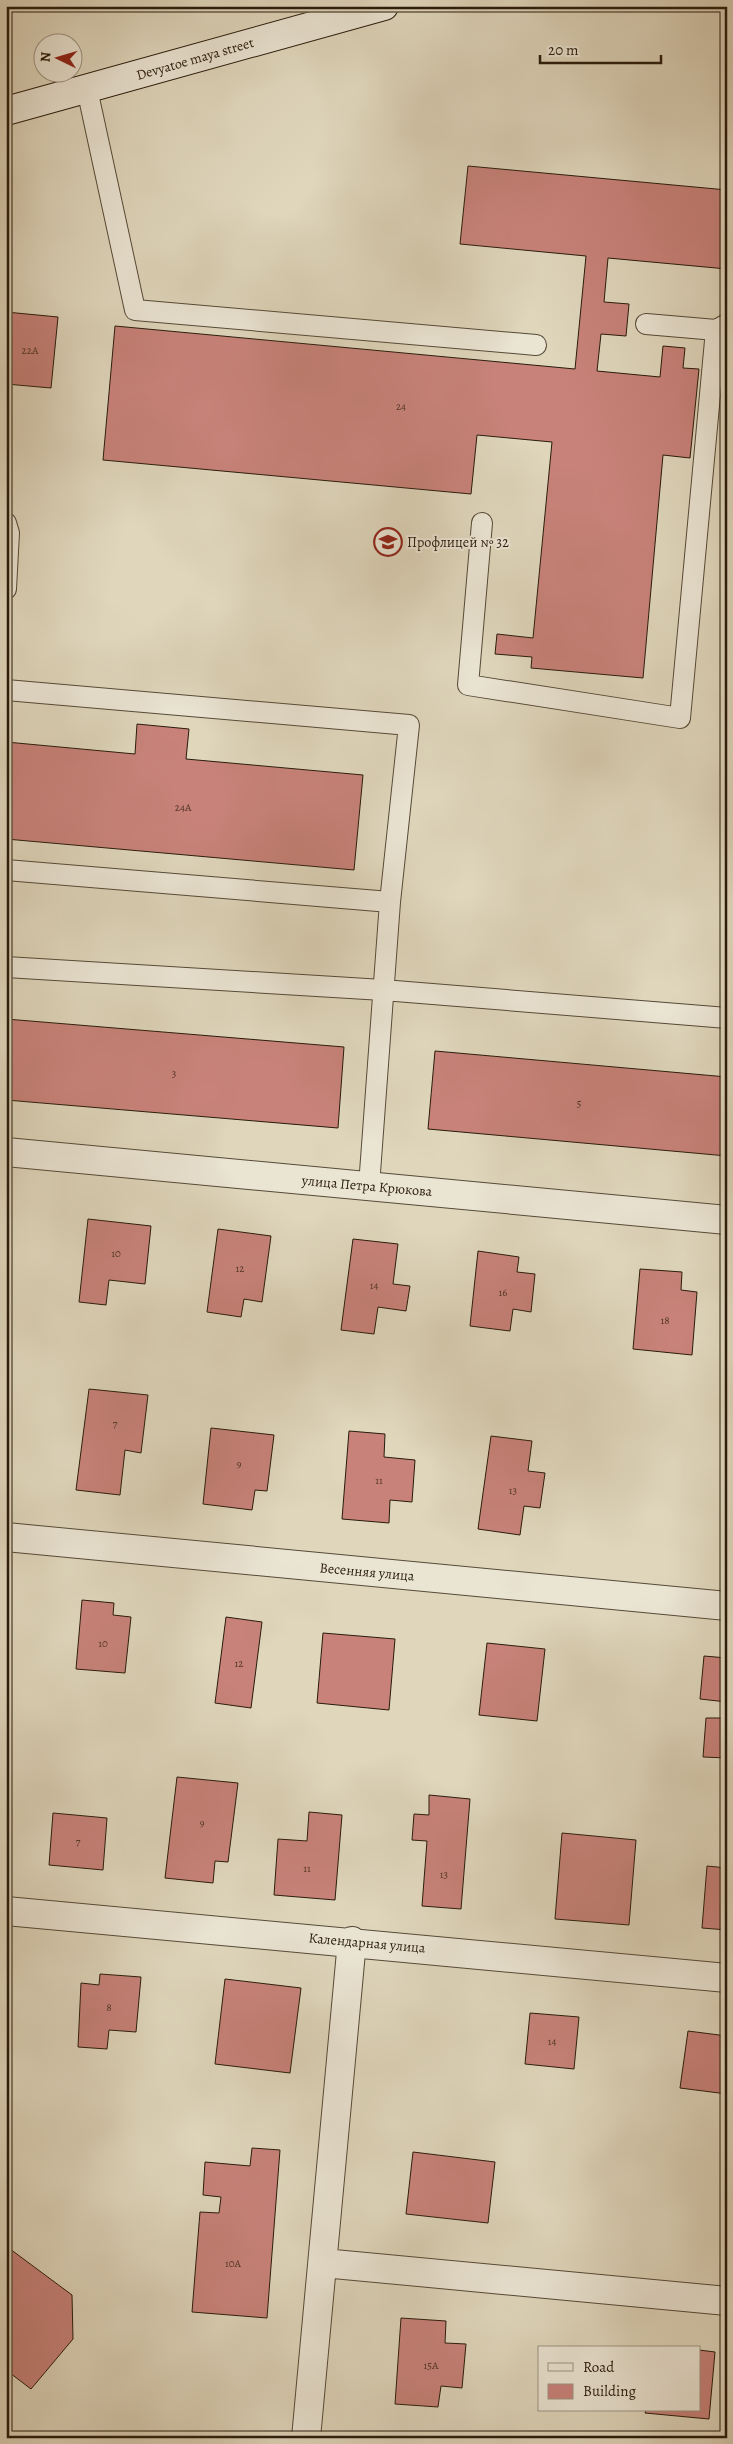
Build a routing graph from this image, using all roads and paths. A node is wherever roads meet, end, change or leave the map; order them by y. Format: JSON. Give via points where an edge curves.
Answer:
{"nodes":[{"id":1,"x":384,"y":6,"type":"edge"},
{"id":2,"x":87,"y":89,"type":"junction"},
{"id":3,"x":6,"y":111,"type":"edge"},
{"id":4,"x":646,"y":324,"type":"dead end"},
{"id":5,"x":721,"y":327,"type":"edge"},
{"id":6,"x":536,"y":345,"type":"dead end"},
{"id":7,"x":6,"y":523,"type":"edge"},
{"id":8,"x":482,"y":524,"type":"dead end"},
{"id":9,"x":6,"y":589,"type":"edge"},
{"id":10,"x":6,"y":690,"type":"edge"},
{"id":11,"x":6,"y":870,"type":"edge"},
{"id":12,"x":390,"y":902,"type":"junction"},
{"id":13,"x":6,"y":967,"type":"edge"},
{"id":14,"x":383,"y":990,"type":"junction"},
{"id":15,"x":727,"y":1018,"type":"edge"},
{"id":16,"x":6,"y":1152,"type":"edge"},
{"id":17,"x":369,"y":1186,"type":"junction"},
{"id":18,"x":727,"y":1220,"type":"edge"},
{"id":19,"x":6,"y":1538,"type":"edge"},
{"id":20,"x":727,"y":1606,"type":"edge"},
{"id":21,"x":6,"y":1911,"type":"edge"},
{"id":22,"x":352,"y":1941,"type":"junction"},
{"id":23,"x":727,"y":1978,"type":"edge"},
{"id":24,"x":323,"y":2263,"type":"junction"},
{"id":25,"x":727,"y":2301,"type":"edge"},
{"id":26,"x":306,"y":2438,"type":"edge"}],
"edges":[{"from":1,"to":2,"type":"street","name":"Devyatoe maya street"},
{"from":2,"to":3,"type":"street","name":"Devyatoe maya street"},
{"from":2,"to":6,"type":"lane","via":[[135,310]]},
{"from":4,"to":5,"type":"lane"},
{"from":5,"to":8,"type":"lane","via":[[680,718],[468,685]]},
{"from":7,"to":9,"type":"lane","via":[[9,533]]},
{"from":10,"to":12,"type":"lane","via":[[409,725]]},
{"from":11,"to":12,"type":"lane"},
{"from":12,"to":14,"type":"lane"},
{"from":13,"to":14,"type":"lane"},
{"from":14,"to":15,"type":"lane"},
{"from":14,"to":17,"type":"lane"},
{"from":16,"to":17,"type":"street","name":"улица Петра Крюкова"},
{"from":17,"to":18,"type":"street","name":"улица Петра Крюкова"},
{"from":19,"to":20,"type":"street","name":"Весенняя улица"},
{"from":21,"to":22,"type":"street","name":"Календарная улица"},
{"from":22,"to":23,"type":"street","name":"Календарная улица"},
{"from":22,"to":24,"type":"street"},
{"from":24,"to":25,"type":"street"},
{"from":24,"to":26,"type":"street"}]}
